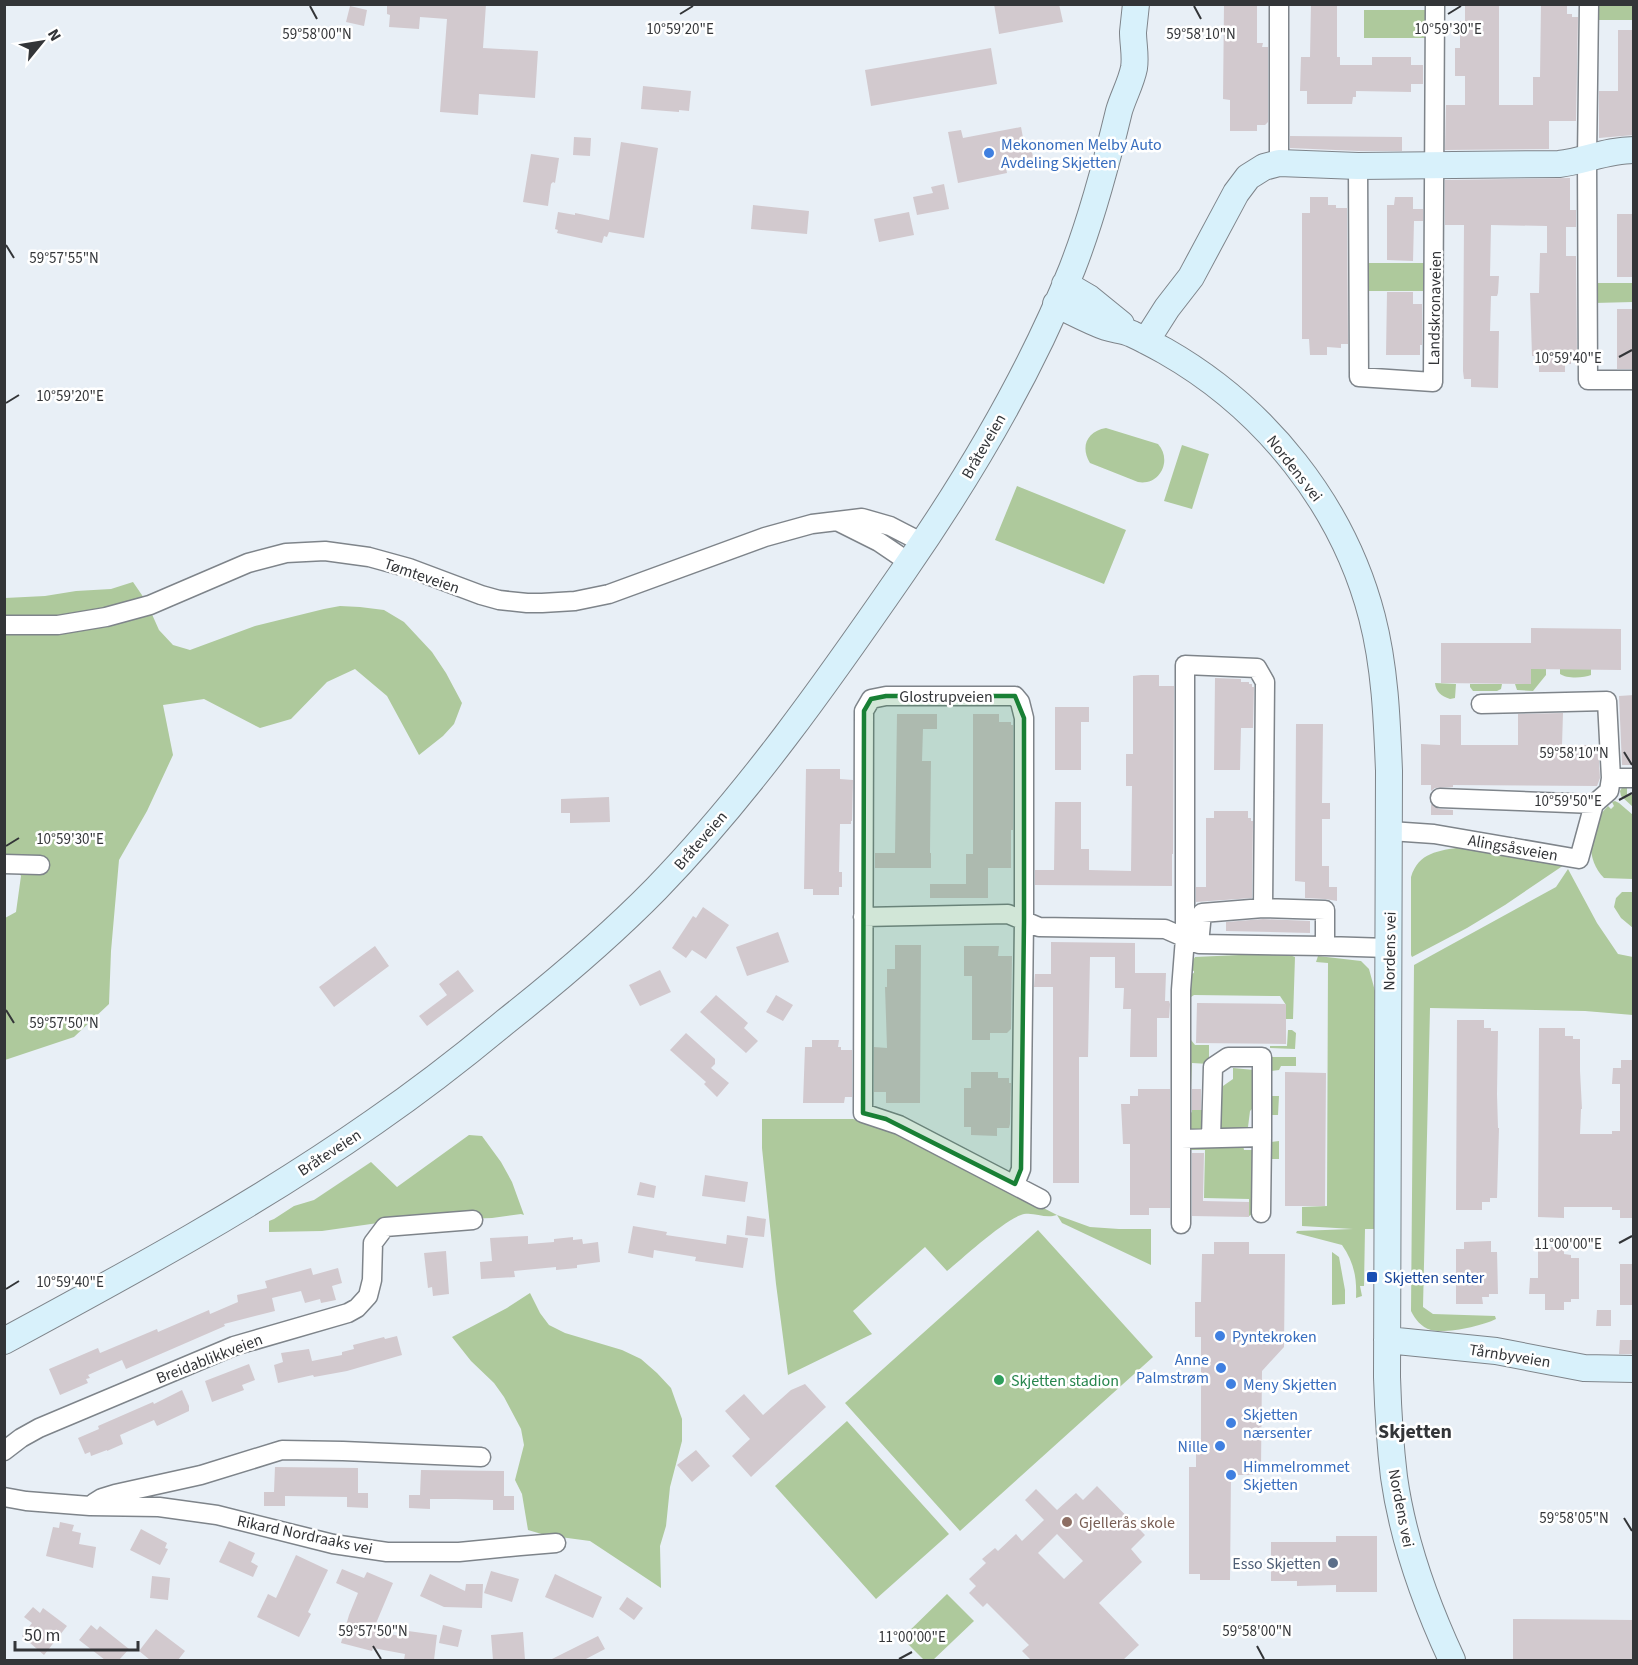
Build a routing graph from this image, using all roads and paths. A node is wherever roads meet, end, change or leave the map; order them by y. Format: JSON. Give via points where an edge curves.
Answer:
{"nodes":[{"id":1,"x":1136,"y":4,"type":"edge"},
{"id":2,"x":1279,"y":4,"type":"edge"},
{"id":3,"x":1436,"y":4,"type":"edge"},
{"id":4,"x":1588,"y":4,"type":"edge"},
{"id":5,"x":1634,"y":150,"type":"edge"},
{"id":6,"x":1587,"y":158,"type":"junction"},
{"id":7,"x":1279,"y":163,"type":"junction"},
{"id":8,"x":1435,"y":165,"type":"junction"},
{"id":9,"x":1358,"y":166,"type":"junction"},
{"id":10,"x":1061,"y":294,"type":"junction"},
{"id":11,"x":1147,"y":342,"type":"junction"},
{"id":12,"x":1634,"y":380,"type":"edge"},
{"id":13,"x":916,"y":553,"type":"junction"},
{"id":14,"x":4,"y":625,"type":"edge"},
{"id":15,"x":1481,"y":704,"type":"dead end"},
{"id":16,"x":1611,"y":778,"type":"junction"},
{"id":17,"x":1634,"y":778,"type":"edge"},
{"id":18,"x":1440,"y":798,"type":"dead end"},
{"id":19,"x":1594,"y":804,"type":"junction"},
{"id":20,"x":1390,"y":831,"type":"junction"},
{"id":21,"x":4,"y":864,"type":"edge"},
{"id":22,"x":40,"y":865,"type":"dead end"},
{"id":23,"x":1263,"y":908,"type":"junction"},
{"id":24,"x":863,"y":917,"type":"junction"},
{"id":25,"x":1024,"y":921,"type":"junction"},
{"id":26,"x":1192,"y":941,"type":"junction"},
{"id":27,"x":1326,"y":945,"type":"junction"},
{"id":28,"x":1388,"y":948,"type":"junction"},
{"id":29,"x":1262,"y":1137,"type":"junction"},
{"id":30,"x":1211,"y":1138,"type":"junction"},
{"id":31,"x":1181,"y":1139,"type":"junction"},
{"id":32,"x":1015,"y":1184,"type":"junction"},
{"id":33,"x":1041,"y":1199,"type":"dead end"},
{"id":34,"x":1262,"y":1213,"type":"dead end"},
{"id":35,"x":473,"y":1220,"type":"dead end"},
{"id":36,"x":1181,"y":1224,"type":"dead end"},
{"id":37,"x":1387,"y":1340,"type":"junction"},
{"id":38,"x":4,"y":1341,"type":"edge"},
{"id":39,"x":1634,"y":1369,"type":"edge"},
{"id":40,"x":4,"y":1451,"type":"edge"},
{"id":41,"x":481,"y":1457,"type":"dead end"},
{"id":42,"x":4,"y":1497,"type":"edge"},
{"id":43,"x":90,"y":1506,"type":"junction"},
{"id":44,"x":556,"y":1544,"type":"dead end"},
{"id":45,"x":1452,"y":1660,"type":"edge"}],
"edges":[{"from":1,"to":10,"type":"street","name":"Bråteveien","via":[[1133,74],[1122,100],[1100,187]]},
{"from":2,"to":7,"type":"street"},
{"from":3,"to":8,"type":"street","name":"Landskronaveien"},
{"from":4,"to":6,"type":"street"},
{"from":5,"to":6,"type":"street"},
{"from":6,"to":8,"type":"street","via":[[1559,164]]},
{"from":6,"to":12,"type":"street","via":[[1588,380]]},
{"from":7,"to":9,"type":"street"},
{"from":7,"to":11,"type":"street","via":[[1257,171],[1242,185],[1191,277],[1184,306]]},
{"from":8,"to":9,"type":"street"},
{"from":8,"to":9,"type":"street","name":"Landskronaveien","via":[[1433,382],[1359,378]]},
{"from":10,"to":11,"type":"street","name":"Nordens vei","via":[[1101,307]]},
{"from":10,"to":13,"type":"street","name":"Bråteveien","via":[[1001,416]]},
{"from":11,"to":20,"type":"street","name":"Nordens vei","via":[[1217,386],[1253,417],[1297,466],[1341,536],[1360,578],[1378,645],[1388,736]]},
{"from":13,"to":14,"type":"street","name":"Tømteveien","via":[[879,542],[839,522],[812,524],[784,530],[592,598],[527,603],[481,595],[390,562],[307,551],[248,563],[150,604],[106,617],[58,625]]},
{"from":13,"to":38,"type":"street","name":"Bråteveien","via":[[814,699],[722,816],[656,888],[573,966],[452,1065],[348,1140],[170,1249]]},
{"from":15,"to":16,"type":"street","via":[[1606,701]]},
{"from":16,"to":17,"type":"street"},
{"from":16,"to":19,"type":"street","name":"Alingsåsveien","via":[[1609,790]]},
{"from":18,"to":19,"type":"street"},
{"from":19,"to":20,"type":"street","name":"Alingsåsveien","via":[[1579,859],[1434,834]]},
{"from":20,"to":28,"type":"street","name":"Nordens vei"},
{"from":21,"to":22,"type":"street"},
{"from":23,"to":26,"type":"street","via":[[1202,913]]},
{"from":23,"to":26,"type":"street","via":[[1265,682],[1257,668],[1185,665]]},
{"from":23,"to":27,"type":"street","via":[[1325,910]]},
{"from":24,"to":25,"type":"street","via":[[1008,914]]},
{"from":24,"to":25,"type":"street","name":"Glostrupveien","via":[[864,711],[871,699],[1015,696],[1024,718]]},
{"from":24,"to":32,"type":"street","name":"Glostrupveien","via":[[862,1113],[899,1125]]},
{"from":25,"to":26,"type":"street","via":[[1039,927],[1165,929]]},
{"from":25,"to":32,"type":"street","name":"Glostrupveien","via":[[1021,1169]]},
{"from":26,"to":27,"type":"street"},
{"from":26,"to":31,"type":"street","via":[[1181,990]]},
{"from":27,"to":28,"type":"street"},
{"from":28,"to":37,"type":"street","name":"Nordens vei"},
{"from":29,"to":30,"type":"street"},
{"from":29,"to":30,"type":"street","via":[[1262,1057],[1228,1057],[1213,1068]]},
{"from":29,"to":34,"type":"street"},
{"from":30,"to":31,"type":"street"},
{"from":31,"to":36,"type":"street"},
{"from":32,"to":33,"type":"street","name":"Glostrupveien"},
{"from":35,"to":40,"type":"street","name":"Breidablikkveien","via":[[386,1227],[373,1243],[371,1288],[357,1308],[213,1354],[39,1428]]},
{"from":37,"to":39,"type":"street","name":"Tårnbyveien","via":[[1496,1351],[1584,1368]]},
{"from":37,"to":45,"type":"street","name":"Nordens vei","via":[[1394,1479],[1420,1584]]},
{"from":41,"to":43,"type":"street","name":"Rikard Nordraaks vei","via":[[282,1450],[201,1475],[115,1494]]},
{"from":42,"to":43,"type":"street","name":"Rikard Nordraaks vei"},
{"from":43,"to":44,"type":"street","name":"Rikard Nordraaks vei","via":[[159,1507],[217,1515],[333,1544],[387,1552],[459,1552]]}]}
